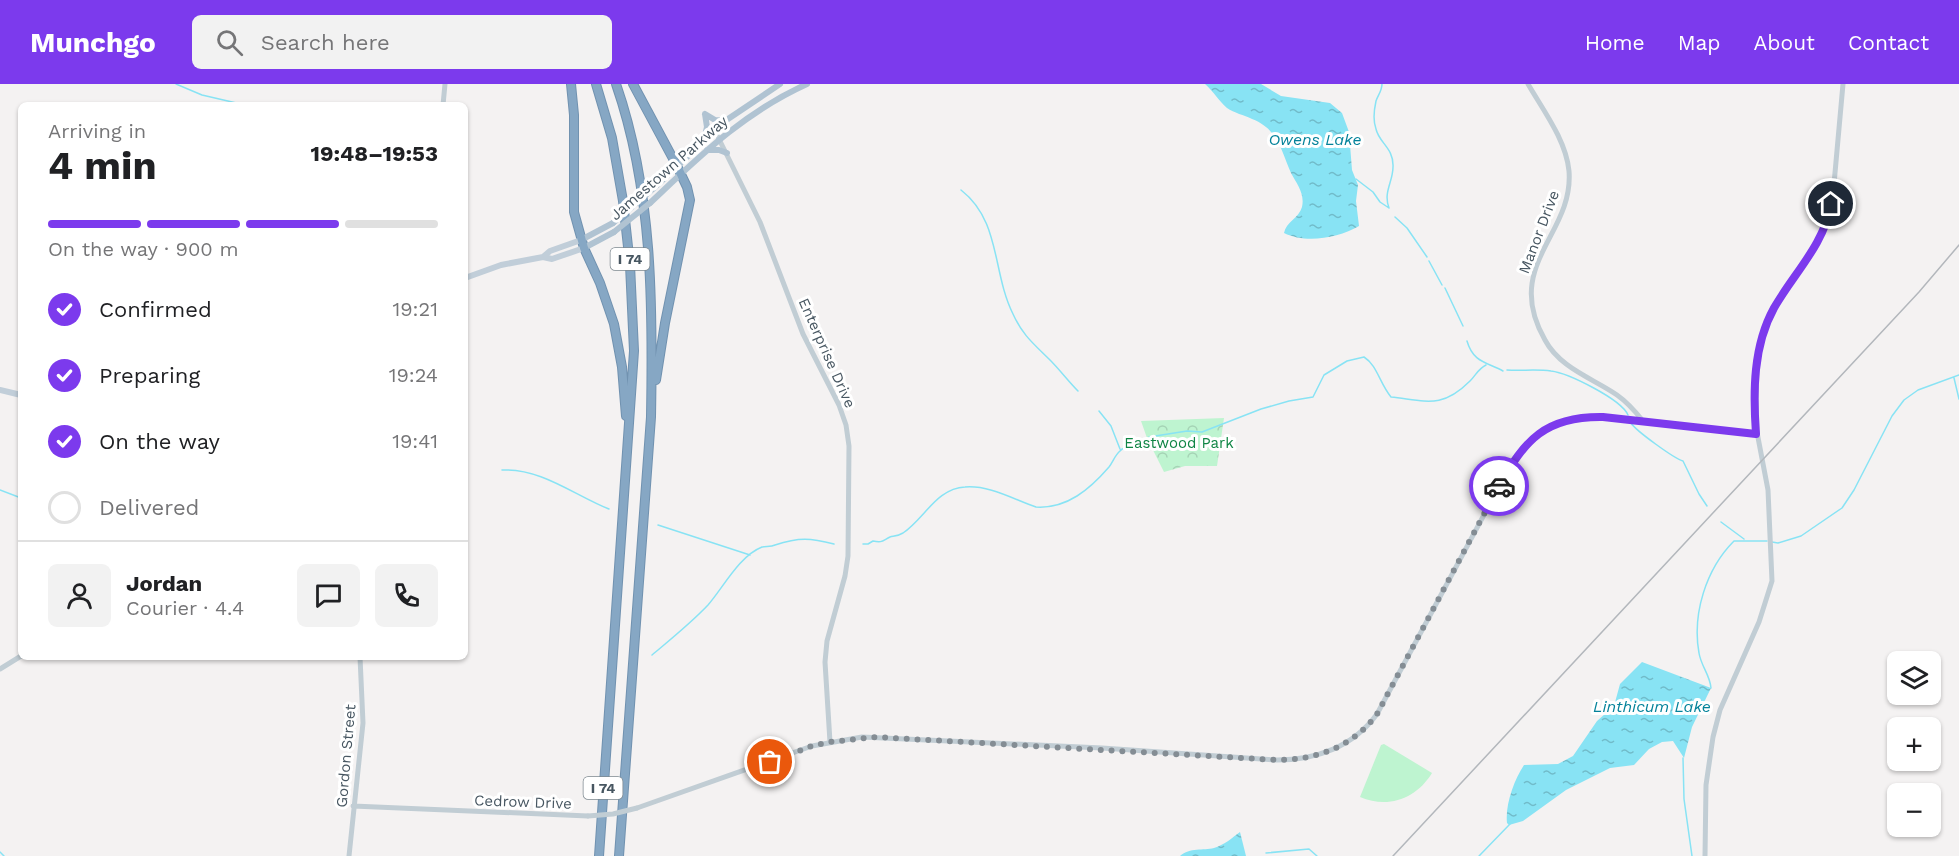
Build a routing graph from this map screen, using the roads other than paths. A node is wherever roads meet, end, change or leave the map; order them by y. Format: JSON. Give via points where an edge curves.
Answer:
{"nodes":[{"id":1,"x":445,"y":84,"type":"edge"},
{"id":2,"x":571,"y":84,"type":"edge"},
{"id":3,"x":596,"y":84,"type":"edge"},
{"id":4,"x":616,"y":84,"type":"edge"},
{"id":5,"x":633,"y":84,"type":"edge"},
{"id":6,"x":780,"y":84,"type":"edge"},
{"id":7,"x":807,"y":84,"type":"edge"},
{"id":8,"x":1528,"y":84,"type":"edge"},
{"id":9,"x":1843,"y":84,"type":"edge"},
{"id":10,"x":443,"y":102,"type":"edge"},
{"id":11,"x":725,"y":121,"type":"junction"},
{"id":12,"x":715,"y":130,"type":"junction"},
{"id":13,"x":719,"y":139,"type":"junction"},
{"id":14,"x":704,"y":140,"type":"junction"},
{"id":15,"x":706,"y":150,"type":"junction"},
{"id":16,"x":727,"y":153,"type":"junction"},
{"id":17,"x":677,"y":166,"type":"junction"},
{"id":18,"x":681,"y":174,"type":"junction"},
{"id":19,"x":581,"y":240,"type":"junction"},
{"id":20,"x":584,"y":248,"type":"junction"},
{"id":21,"x":543,"y":257,"type":"junction"},
{"id":22,"x":468,"y":278,"type":"edge"},
{"id":23,"x":0,"y":390,"type":"edge"},
{"id":24,"x":18,"y":393,"type":"edge"},
{"id":25,"x":651,"y":417,"type":"junction"},
{"id":26,"x":1643,"y":421,"type":"junction"},
{"id":27,"x":1756,"y":434,"type":"junction"},
{"id":28,"x":628,"y":437,"type":"junction"},
{"id":29,"x":18,"y":658,"type":"edge"},
{"id":30,"x":360,"y":660,"type":"edge"},
{"id":31,"x":0,"y":669,"type":"edge"},
{"id":32,"x":830,"y":742,"type":"junction"},
{"id":33,"x":353,"y":806,"type":"junction"},
{"id":34,"x":349,"y":856,"type":"edge"},
{"id":35,"x":599,"y":856,"type":"edge"},
{"id":36,"x":619,"y":856,"type":"edge"},
{"id":37,"x":1705,"y":856,"type":"edge"}],
"edges":[{"from":1,"to":10,"type":"street"},
{"from":2,"to":19,"type":"highway","via":[[573,205]]},
{"from":3,"to":28,"type":"highway","number":"I 74","via":[[616,159],[629,255],[634,351]]},
{"from":4,"to":25,"type":"highway","number":"I 74","via":[[634,156],[647,242],[652,329]]},
{"from":5,"to":17,"type":"highway"},
{"from":6,"to":11,"type":"main road","name":"Jamestown Parkway"},
{"from":7,"to":13,"type":"main road","name":"Jamestown Parkway","via":[[761,108]]},
{"from":8,"to":26,"type":"street","name":"Manor Drive","via":[[1563,147],[1569,176],[1565,202],[1533,276],[1536,321],[1555,355],[1618,396]]},
{"from":9,"to":27,"type":"street","via":[[1827,222],[1811,254],[1774,308],[1760,345]]},
{"from":11,"to":12,"type":"main road","name":"Jamestown Parkway"},
{"from":11,"to":14,"type":"main road","via":[[705,114]]},
{"from":12,"to":13,"type":"street","name":"Enterprise Drive"},
{"from":12,"to":14,"type":"main road","name":"Jamestown Parkway"},
{"from":13,"to":15,"type":"main road","name":"Jamestown Parkway"},
{"from":13,"to":16,"type":"street","name":"Enterprise Drive"},
{"from":14,"to":17,"type":"main road","name":"Jamestown Parkway"},
{"from":15,"to":16,"type":"main road"},
{"from":15,"to":18,"type":"main road","name":"Jamestown Parkway"},
{"from":16,"to":32,"type":"street","name":"Enterprise Drive","via":[[766,235],[802,334],[846,425],[848,556],[825,653]]},
{"from":17,"to":18,"type":"highway"},
{"from":17,"to":19,"type":"main road","name":"Jamestown Parkway","bridge":true,"via":[[613,223]]},
{"from":18,"to":20,"type":"main road","name":"Jamestown Parkway","bridge":true,"via":[[632,219]]},
{"from":18,"to":25,"type":"highway","via":[[690,205],[662,337]]},
{"from":19,"to":20,"type":"highway"},
{"from":19,"to":21,"type":"main road","name":"Jamestown Parkway"},
{"from":20,"to":21,"type":"main road","name":"Jamestown Parkway","via":[[552,259]]},
{"from":20,"to":28,"type":"highway","via":[[604,293],[616,335]]},
{"from":21,"to":22,"type":"main road","name":"Jamestown Parkway","via":[[501,265]]},
{"from":23,"to":24,"type":"main road"},
{"from":25,"to":36,"type":"highway","number":"I 74"},
{"from":26,"to":27,"type":"street","name":"Cedrow Drive"},
{"from":26,"to":32,"type":"street","name":"Cedrow Drive","via":[[1594,417],[1570,420],[1547,428],[1524,447],[1499,486],[1377,714],[1351,741],[1326,753],[1277,760],[898,738],[862,737]]},
{"from":27,"to":37,"type":"street","via":[[1768,490],[1772,581],[1713,737],[1706,786]]},
{"from":28,"to":35,"type":"highway","number":"I 74"},
{"from":29,"to":31,"type":"street"},
{"from":30,"to":33,"type":"street","name":"Gordon Street","via":[[363,723]]},
{"from":32,"to":33,"type":"street","name":"Cedrow Drive","bridge":true,"via":[[613,814]]},
{"from":33,"to":34,"type":"street","name":"Gordon Street"}]}
